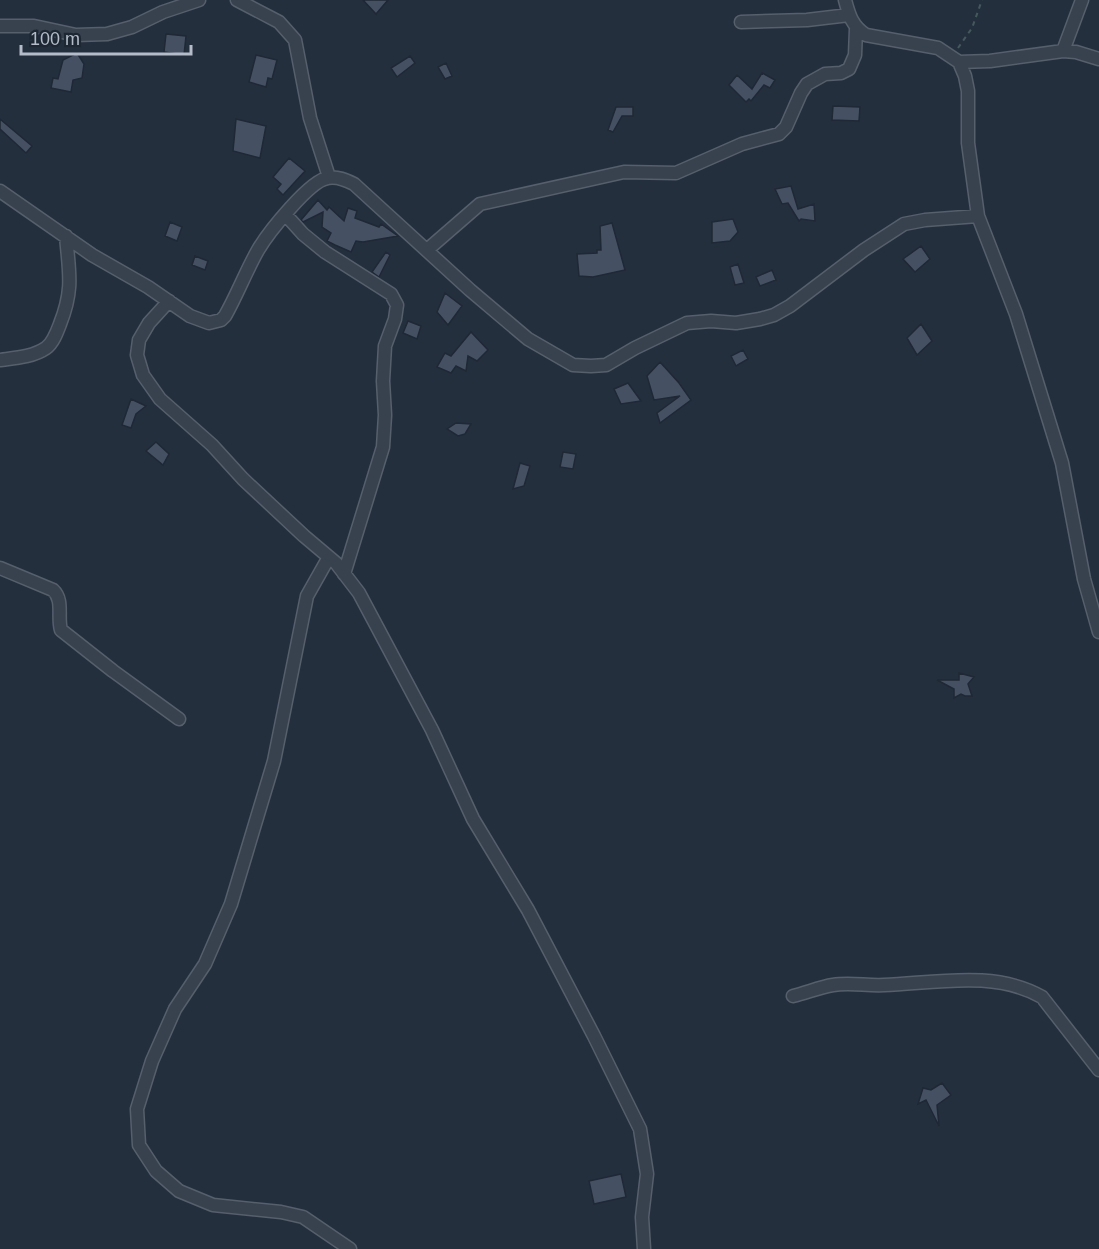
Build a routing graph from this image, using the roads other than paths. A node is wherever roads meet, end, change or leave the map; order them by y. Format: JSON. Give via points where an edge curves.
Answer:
{"nodes":[{"id":1,"x":199,"y":0,"type":"edge"},
{"id":2,"x":237,"y":0,"type":"edge"},
{"id":3,"x":845,"y":0,"type":"edge"},
{"id":4,"x":1082,"y":0,"type":"edge"},
{"id":5,"x":849,"y":15,"type":"junction"},
{"id":6,"x":741,"y":22,"type":"dead end"},
{"id":7,"x":0,"y":26,"type":"edge"},
{"id":8,"x":856,"y":28,"type":"junction"},
{"id":9,"x":1063,"y":51,"type":"junction"},
{"id":10,"x":955,"y":59,"type":"junction"},
{"id":11,"x":1099,"y":59,"type":"edge"},
{"id":12,"x":329,"y":177,"type":"junction"},
{"id":13,"x":0,"y":191,"type":"edge"},
{"id":14,"x":285,"y":214,"type":"junction"},
{"id":15,"x":978,"y":216,"type":"junction"},
{"id":16,"x":66,"y":236,"type":"junction"},
{"id":17,"x":428,"y":250,"type":"junction"},
{"id":18,"x":169,"y":301,"type":"junction"},
{"id":19,"x":0,"y":360,"type":"edge"},
{"id":20,"x":329,"y":557,"type":"junction"},
{"id":21,"x":0,"y":568,"type":"edge"},
{"id":22,"x":344,"y":574,"type":"junction"},
{"id":23,"x":1099,"y":632,"type":"edge"},
{"id":24,"x":179,"y":719,"type":"dead end"},
{"id":25,"x":793,"y":996,"type":"dead end"},
{"id":26,"x":1099,"y":1070,"type":"edge"},
{"id":27,"x":350,"y":1249,"type":"edge"},
{"id":28,"x":644,"y":1249,"type":"edge"}],
"edges":[{"from":1,"to":7,"type":"street","via":[[107,34],[76,35],[34,26]]},
{"from":2,"to":12,"type":"street","via":[[279,22],[295,40],[310,118]]},
{"from":3,"to":5,"type":"street"},
{"from":4,"to":9,"type":"street"},
{"from":5,"to":6,"type":"street"},
{"from":5,"to":8,"type":"street"},
{"from":8,"to":10,"type":"street","via":[[879,38],[938,48]]},
{"from":8,"to":17,"type":"street","via":[[855,55],[849,69],[825,74],[807,84],[779,134],[742,144],[676,173],[624,172],[480,204]]},
{"from":9,"to":10,"type":"street","via":[[990,61]]},
{"from":9,"to":11,"type":"street"},
{"from":10,"to":15,"type":"street","via":[[968,91],[968,143]]},
{"from":12,"to":14,"type":"street","via":[[316,181]]},
{"from":12,"to":17,"type":"street","via":[[354,184]]},
{"from":13,"to":16,"type":"street"},
{"from":14,"to":18,"type":"street","via":[[259,248],[221,320],[209,323],[190,316]]},
{"from":14,"to":22,"type":"street","via":[[325,252],[391,294],[397,305],[385,346],[382,447]]},
{"from":15,"to":17,"type":"street","via":[[904,224],[774,315],[736,323],[687,323],[606,365],[591,366],[573,365],[528,339]]},
{"from":15,"to":23,"type":"street","via":[[1016,314],[1062,463],[1084,579]]},
{"from":16,"to":18,"type":"street"},
{"from":16,"to":19,"type":"street","via":[[71,287],[57,334],[41,350]]},
{"from":18,"to":20,"type":"street","via":[[148,323],[139,340],[137,355],[143,375],[160,399]]},
{"from":20,"to":22,"type":"street"},
{"from":20,"to":27,"type":"street","via":[[307,596],[274,761],[231,904],[205,964],[175,1009],[152,1061],[137,1109],[139,1145],[156,1171],[179,1191],[213,1205],[303,1217]]},
{"from":21,"to":24,"type":"street","via":[[53,590],[60,600],[61,630]]},
{"from":22,"to":28,"type":"street","via":[[359,592],[432,730],[473,819],[528,910],[640,1129],[647,1174],[642,1217]]},
{"from":25,"to":26,"type":"street","via":[[834,985],[965,980],[1007,983],[1042,997]]}]}
